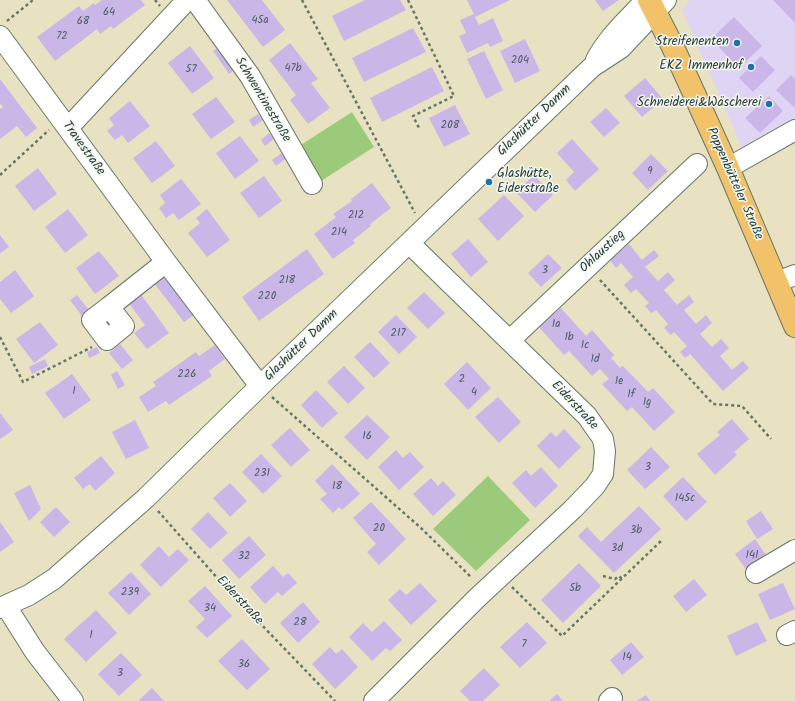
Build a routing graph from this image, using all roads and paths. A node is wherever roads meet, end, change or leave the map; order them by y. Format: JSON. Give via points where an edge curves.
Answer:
{"nodes":[{"id":1,"x":34,"y":0,"type":"edge"},
{"id":2,"x":187,"y":0,"type":"edge"},
{"id":3,"x":195,"y":0,"type":"edge"},
{"id":4,"x":302,"y":0,"type":"edge"},
{"id":5,"x":408,"y":0,"type":"edge"},
{"id":6,"x":654,"y":3,"type":"edge"},
{"id":7,"x":3,"y":29,"type":"edge"},
{"id":8,"x":64,"y":123,"type":"junction"},
{"id":9,"x":420,"y":130,"type":"dead end"},
{"id":10,"x":795,"y":130,"type":"edge"},
{"id":11,"x":697,"y":164,"type":"dead end"},
{"id":12,"x":728,"y":168,"type":"junction"},
{"id":13,"x":0,"y":175,"type":"edge"},
{"id":14,"x":312,"y":184,"type":"dead end"},
{"id":15,"x":423,"y":229,"type":"junction"},
{"id":16,"x":409,"y":243,"type":"junction"},
{"id":17,"x":166,"y":262,"type":"junction"},
{"id":18,"x":588,"y":267,"type":"junction"},
{"id":19,"x":786,"y":278,"type":"edge"},
{"id":20,"x":795,"y":326,"type":"edge"},
{"id":21,"x":0,"y":337,"type":"edge"},
{"id":22,"x":107,"y":340,"type":"joint"},
{"id":23,"x":510,"y":340,"type":"junction"},
{"id":24,"x":260,"y":386,"type":"junction"},
{"id":25,"x":771,"y":439,"type":"dead end"},
{"id":26,"x":146,"y":498,"type":"junction"},
{"id":27,"x":661,"y":541,"type":"dead end"},
{"id":28,"x":795,"y":550,"type":"edge"},
{"id":29,"x":756,"y":573,"type":"dead end"},
{"id":30,"x":500,"y":576,"type":"junction"},
{"id":31,"x":603,"y":576,"type":"dead end"},
{"id":32,"x":622,"y":579,"type":"junction"},
{"id":33,"x":477,"y":598,"type":"junction"},
{"id":34,"x":3,"y":607,"type":"edge"},
{"id":35,"x":73,"y":701,"type":"edge"},
{"id":36,"x":335,"y":701,"type":"edge"},
{"id":37,"x":374,"y":701,"type":"edge"}],
"edges":[{"from":1,"to":7,"type":"path"},
{"from":2,"to":8,"type":"street"},
{"from":3,"to":14,"type":"street","name":"Schwentinestraße","via":[[250,76]]},
{"from":4,"to":15,"type":"path"},
{"from":5,"to":9,"type":"path","via":[[454,96],[413,116]]},
{"from":6,"to":12,"type":"main road","name":"Poppenbütteler Straße"},
{"from":6,"to":15,"type":"street","name":"Glashütter Damm","via":[[621,48],[592,67]]},
{"from":7,"to":8,"type":"street","name":"Travestraße"},
{"from":8,"to":13,"type":"path"},
{"from":8,"to":17,"type":"street","name":"Travestraße"},
{"from":10,"to":12,"type":"street"},
{"from":11,"to":18,"type":"street","name":"Ohlaustieg"},
{"from":12,"to":19,"type":"main road","name":"Poppenbütteler Straße"},
{"from":15,"to":16,"type":"street","name":"Glashütter Damm"},
{"from":16,"to":23,"type":"street","name":"Eiderstraße"},
{"from":16,"to":24,"type":"street","name":"Glashütter Damm"},
{"from":17,"to":22,"type":"street","via":[[92,320]]},
{"from":17,"to":24,"type":"street","name":"Travestraße"},
{"from":18,"to":23,"type":"street","name":"Ohlaustieg"},
{"from":18,"to":25,"type":"path","via":[[713,404],[742,406]]},
{"from":19,"to":20,"type":"main road","name":"Poppenbütteler Straße"},
{"from":21,"to":22,"type":"path","via":[[23,382]]},
{"from":23,"to":30,"type":"street","name":"Eiderstraße","via":[[587,416],[603,439],[605,459],[602,474],[595,486]]},
{"from":24,"to":26,"type":"street","name":"Glashütter Damm"},
{"from":24,"to":33,"type":"path","via":[[421,528],[473,578],[466,585]]},
{"from":26,"to":34,"type":"street","name":"Glashütter Damm","via":[[54,579]]},
{"from":26,"to":36,"type":"path","name":"Eiderstraße","via":[[227,589]]},
{"from":27,"to":32,"type":"path"},
{"from":28,"to":29,"type":"street"},
{"from":30,"to":32,"type":"path","via":[[562,636]]},
{"from":30,"to":33,"type":"street","name":"Eiderstraße"},
{"from":31,"to":32,"type":"path","via":[[615,579],[619,576]]},
{"from":33,"to":37,"type":"street","name":"Eiderstraße"},
{"from":34,"to":35,"type":"street"}]}
